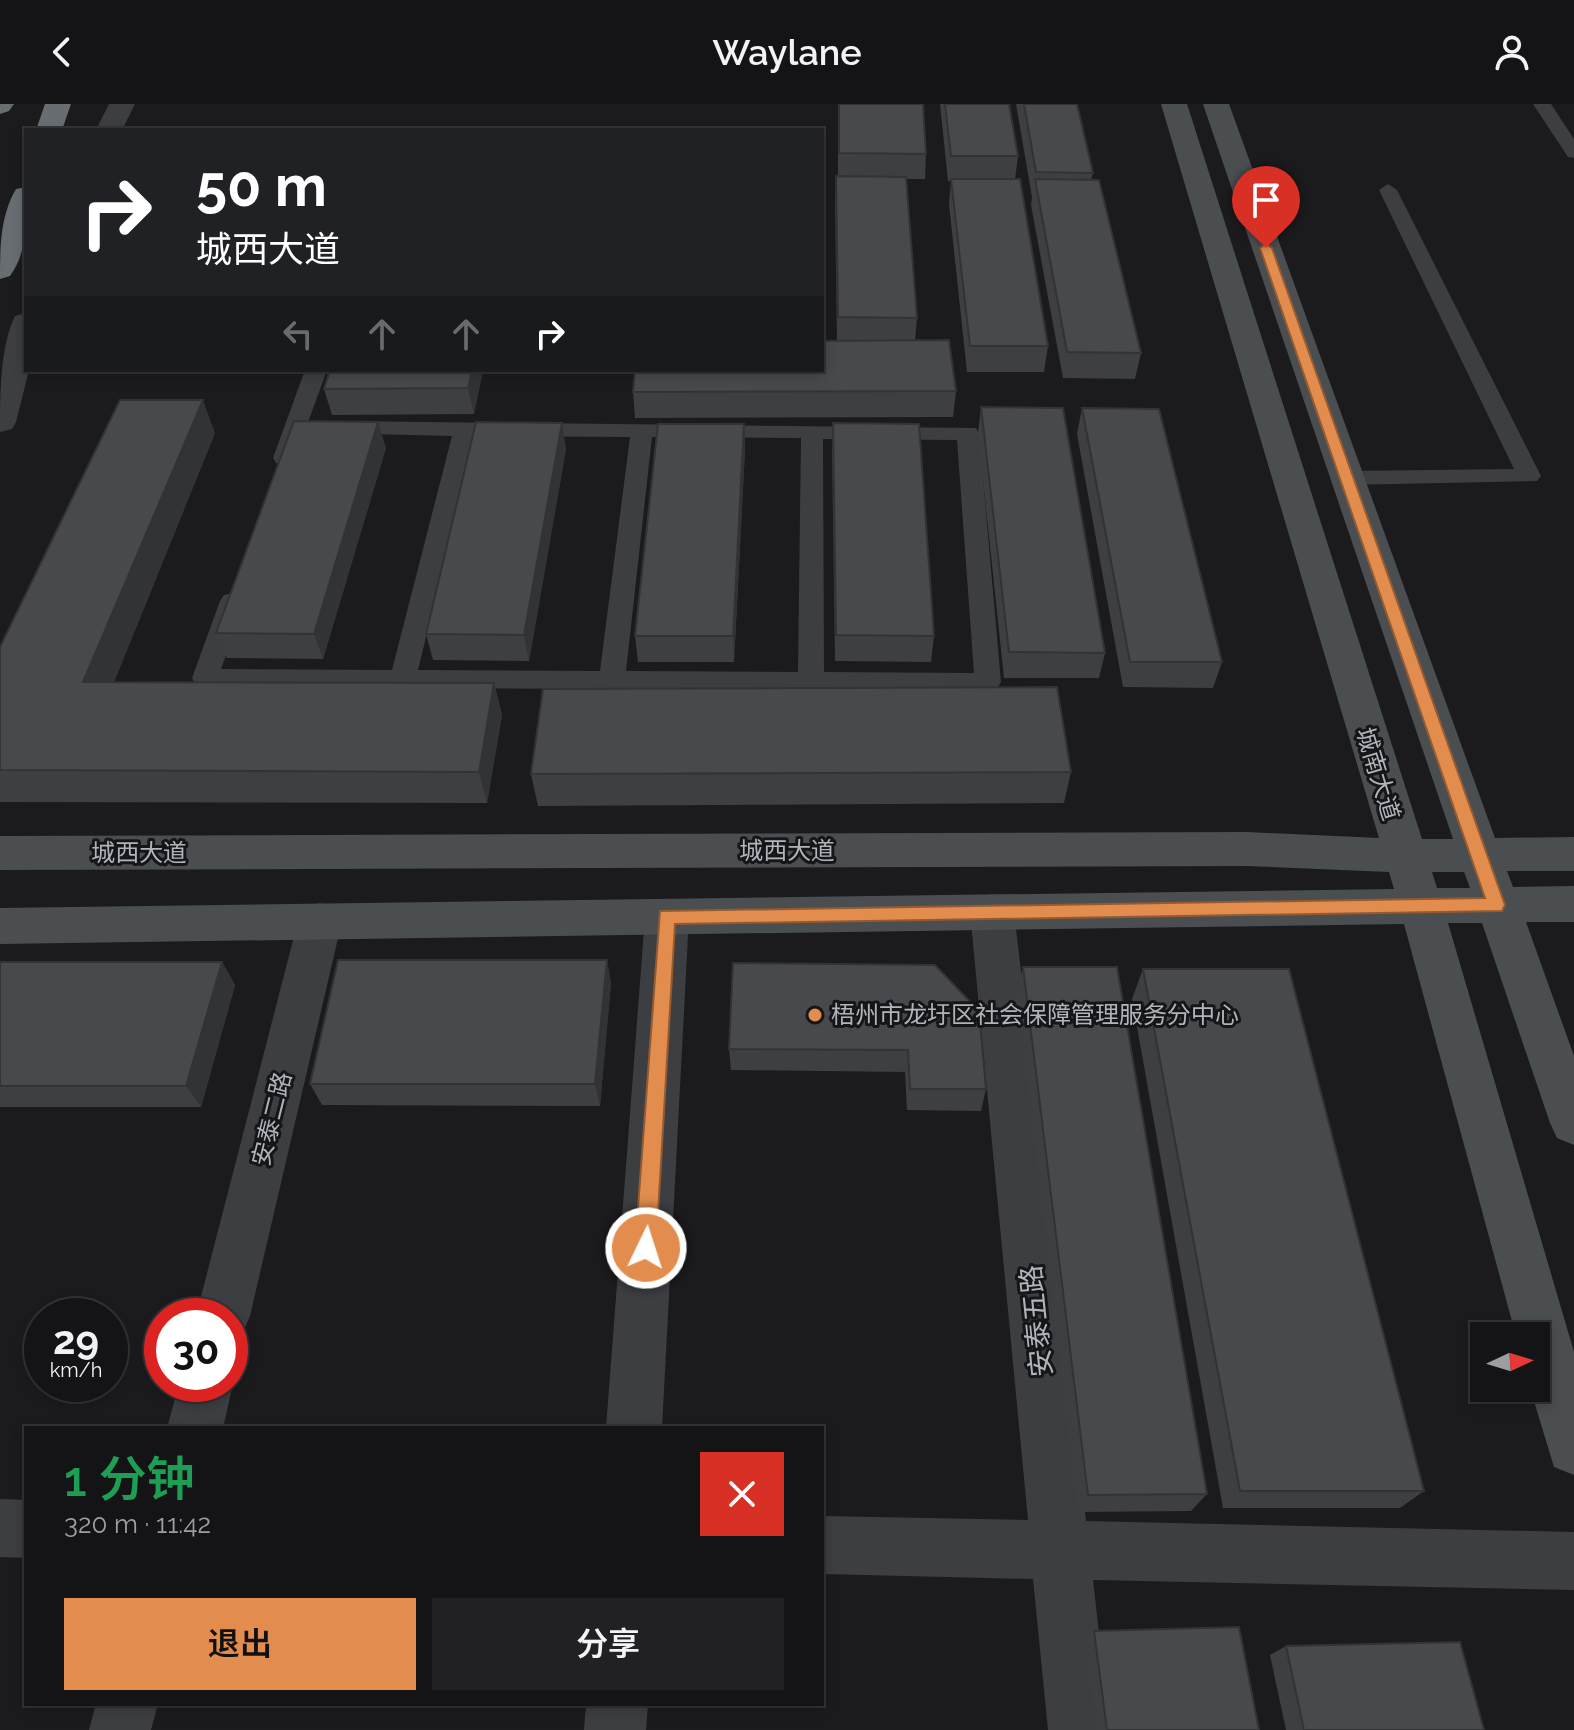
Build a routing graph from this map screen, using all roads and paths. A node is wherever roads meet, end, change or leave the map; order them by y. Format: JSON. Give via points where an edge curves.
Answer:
{"nodes":[{"id":1,"x":58,"y":104,"type":"edge"},
{"id":2,"x":97,"y":104,"type":"edge"},
{"id":3,"x":122,"y":104,"type":"edge"},
{"id":4,"x":1174,"y":104,"type":"edge"},
{"id":5,"x":1216,"y":104,"type":"edge"},
{"id":6,"x":1542,"y":104,"type":"edge"},
{"id":7,"x":50,"y":128,"type":"edge"},
{"id":8,"x":89,"y":128,"type":"edge"},
{"id":9,"x":110,"y":128,"type":"edge"},
{"id":10,"x":1574,"y":153,"type":"edge"},
{"id":11,"x":1388,"y":190,"type":"dead end"},
{"id":12,"x":24,"y":201,"type":"edge"},
{"id":13,"x":0,"y":270,"type":"edge"},
{"id":14,"x":24,"y":336,"type":"edge"},
{"id":15,"x":19,"y":371,"type":"edge"},
{"id":16,"x":315,"y":372,"type":"edge"},
{"id":17,"x":0,"y":422,"type":"edge"},
{"id":18,"x":295,"y":428,"type":"junction"},
{"id":19,"x":465,"y":429,"type":"junction"},
{"id":20,"x":642,"y":430,"type":"junction"},
{"id":21,"x":812,"y":431,"type":"junction"},
{"id":22,"x":1347,"y":478,"type":"junction"},
{"id":23,"x":274,"y":486,"type":"edge"},
{"id":24,"x":242,"y":575,"type":"edge"},
{"id":25,"x":403,"y":679,"type":"junction"},
{"id":26,"x":612,"y":680,"type":"junction"},
{"id":27,"x":811,"y":681,"type":"junction"},
{"id":28,"x":0,"y":853,"type":"edge"},
{"id":29,"x":1574,"y":854,"type":"edge"},
{"id":30,"x":1478,"y":855,"type":"junction"},
{"id":31,"x":1403,"y":856,"type":"junction"},
{"id":32,"x":1574,"y":904,"type":"edge"},
{"id":33,"x":1496,"y":905,"type":"junction"},
{"id":34,"x":1421,"y":906,"type":"junction"},
{"id":35,"x":992,"y":912,"type":"junction"},
{"id":36,"x":667,"y":917,"type":"junction"},
{"id":37,"x":320,"y":921,"type":"junction"},
{"id":38,"x":0,"y":926,"type":"edge"},
{"id":39,"x":1574,"y":1123,"type":"edge"},
{"id":40,"x":227,"y":1298,"type":"edge"},
{"id":41,"x":202,"y":1402,"type":"edge"},
{"id":42,"x":196,"y":1426,"type":"edge"},
{"id":43,"x":634,"y":1426,"type":"edge"},
{"id":44,"x":1574,"y":1447,"type":"edge"},
{"id":45,"x":0,"y":1528,"type":"edge"},
{"id":46,"x":24,"y":1529,"type":"edge"},
{"id":47,"x":824,"y":1545,"type":"edge"},
{"id":48,"x":1060,"y":1550,"type":"junction"},
{"id":49,"x":1574,"y":1561,"type":"edge"},
{"id":50,"x":126,"y":1706,"type":"edge"},
{"id":51,"x":617,"y":1706,"type":"edge"},
{"id":52,"x":120,"y":1730,"type":"edge"},
{"id":53,"x":615,"y":1730,"type":"edge"},
{"id":54,"x":1079,"y":1730,"type":"edge"}],
"edges":[{"from":1,"to":7,"type":"highway"},
{"from":2,"to":8,"type":"street"},
{"from":3,"to":9,"type":"street"},
{"from":4,"to":31,"type":"main road","name":"城南大道"},
{"from":5,"to":22,"type":"main road"},
{"from":6,"to":10,"type":"lane"},
{"from":11,"to":22,"type":"lane","via":[[1529,476]]},
{"from":12,"to":13,"type":"highway"},
{"from":14,"to":15,"type":"street"},
{"from":15,"to":17,"type":"street"},
{"from":16,"to":18,"type":"lane"},
{"from":18,"to":19,"type":"lane"},
{"from":18,"to":23,"type":"lane"},
{"from":19,"to":20,"type":"lane"},
{"from":19,"to":25,"type":"lane"},
{"from":20,"to":21,"type":"lane"},
{"from":20,"to":26,"type":"lane"},
{"from":21,"to":27,"type":"lane"},
{"from":21,"to":27,"type":"lane","via":[[968,433],[988,682]]},
{"from":22,"to":30,"type":"main road"},
{"from":24,"to":25,"type":"lane","via":[[205,678]]},
{"from":25,"to":26,"type":"lane"},
{"from":26,"to":27,"type":"lane"},
{"from":28,"to":31,"type":"main road","name":"城西大道","via":[[1247,849]]},
{"from":29,"to":30,"type":"main road","name":"城西大道"},
{"from":30,"to":31,"type":"main road","name":"城西大道"},
{"from":30,"to":33,"type":"main road"},
{"from":31,"to":34,"type":"main road","name":"城南大道"},
{"from":32,"to":33,"type":"main road"},
{"from":33,"to":34,"type":"main road"},
{"from":33,"to":39,"type":"main road"},
{"from":34,"to":35,"type":"main road"},
{"from":34,"to":44,"type":"main road","name":"城南大道"},
{"from":35,"to":36,"type":"main road"},
{"from":35,"to":48,"type":"street","name":"安泰五路"},
{"from":36,"to":37,"type":"main road"},
{"from":36,"to":43,"type":"street"},
{"from":37,"to":38,"type":"main road"},
{"from":37,"to":40,"type":"street","name":"安泰二路"},
{"from":41,"to":42,"type":"street"},
{"from":45,"to":46,"type":"street"},
{"from":47,"to":48,"type":"street"},
{"from":48,"to":49,"type":"street"},
{"from":48,"to":54,"type":"street","name":"安泰五路"},
{"from":50,"to":52,"type":"street"},
{"from":51,"to":53,"type":"street"}]}
